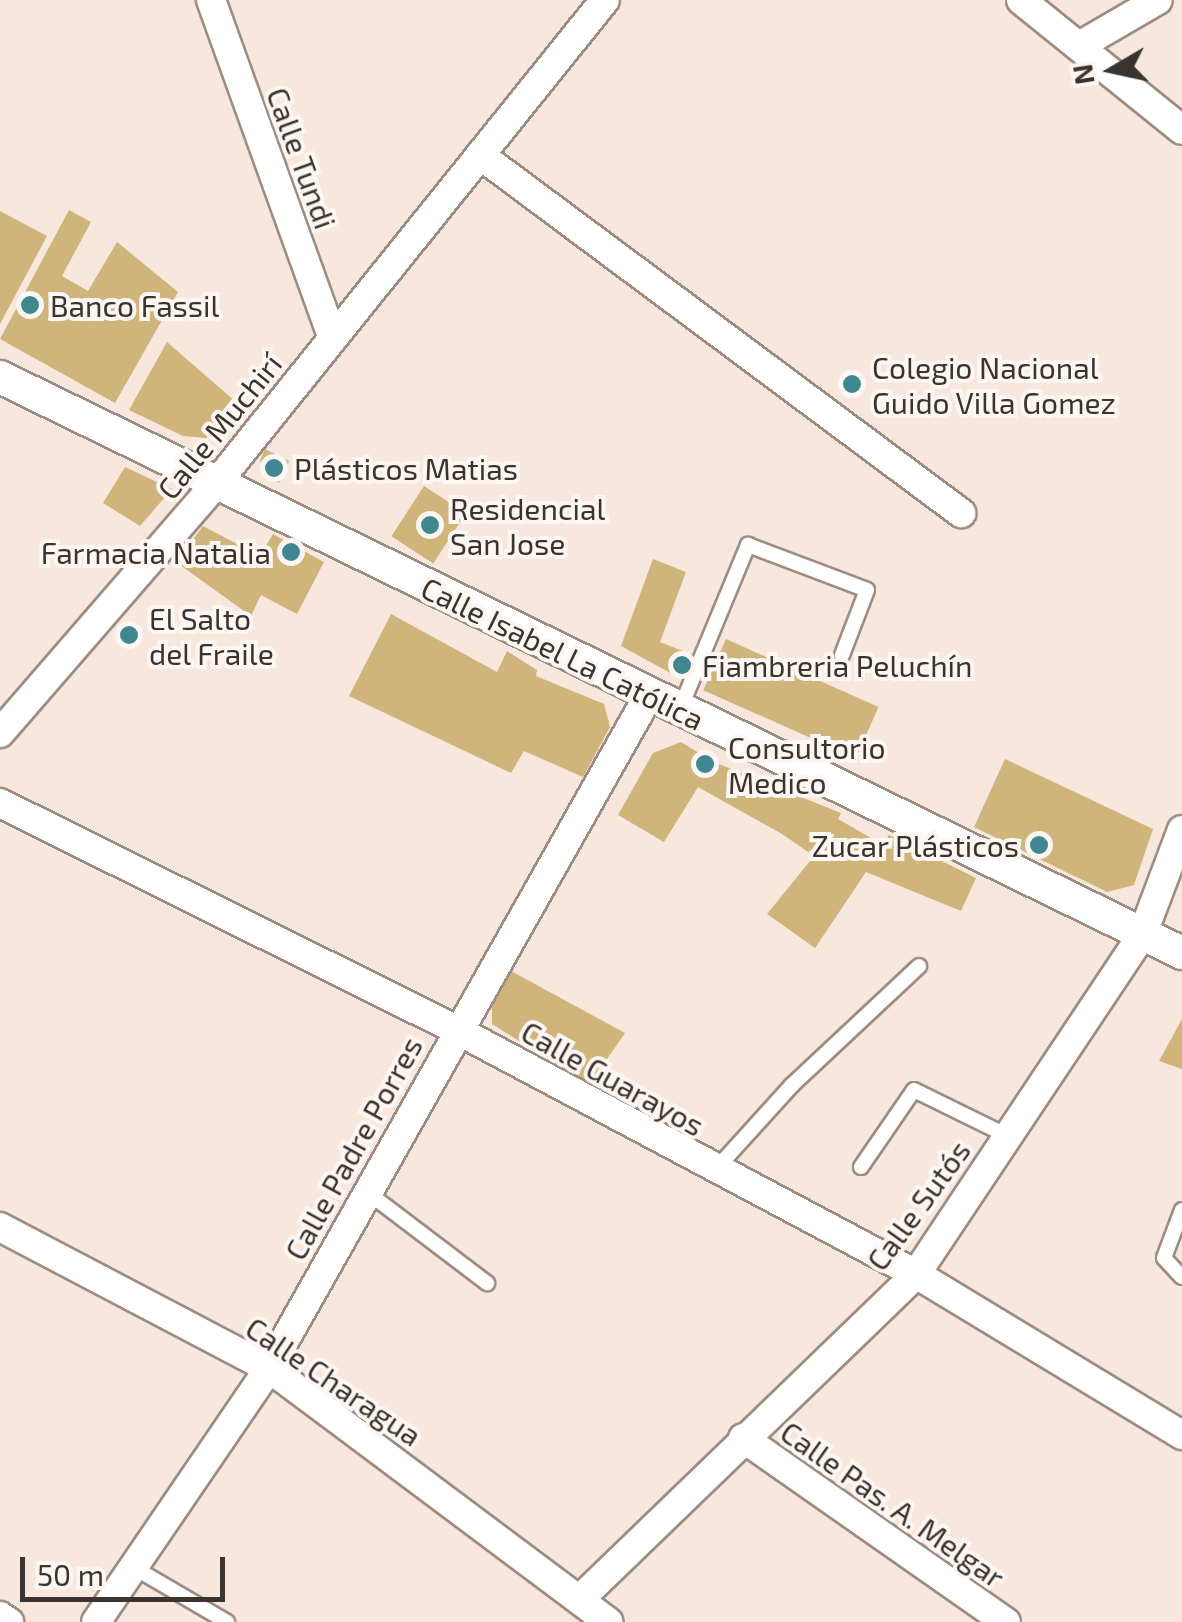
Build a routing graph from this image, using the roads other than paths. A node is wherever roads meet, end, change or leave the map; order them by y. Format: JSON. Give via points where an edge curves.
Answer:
{"nodes":[{"id":1,"x":211,"y":0,"type":"edge"},
{"id":2,"x":605,"y":0,"type":"edge"},
{"id":3,"x":1022,"y":0,"type":"edge"},
{"id":4,"x":1158,"y":0,"type":"edge"},
{"id":5,"x":1079,"y":46,"type":"junction"},
{"id":6,"x":1182,"y":130,"type":"edge"},
{"id":7,"x":480,"y":155,"type":"junction"},
{"id":8,"x":333,"y":338,"type":"junction"},
{"id":9,"x":0,"y":377,"type":"edge"},
{"id":10,"x":215,"y":485,"type":"junction"},
{"id":11,"x":961,"y":514,"type":"dead end"},
{"id":12,"x":842,"y":656,"type":"dead end"},
{"id":13,"x":650,"y":695,"type":"junction"},
{"id":14,"x":680,"y":710,"type":"junction"},
{"id":15,"x":0,"y":733,"type":"edge"},
{"id":16,"x":0,"y":803,"type":"edge"},
{"id":17,"x":1182,"y":830,"type":"edge"},
{"id":18,"x":1143,"y":933,"type":"junction"},
{"id":19,"x":1182,"y":953,"type":"edge"},
{"id":20,"x":919,"y":966,"type":"dead end"},
{"id":21,"x":456,"y":1029,"type":"junction"},
{"id":22,"x":1008,"y":1136,"type":"junction"},
{"id":23,"x":861,"y":1167,"type":"dead end"},
{"id":24,"x":714,"y":1170,"type":"junction"},
{"id":25,"x":366,"y":1192,"type":"junction"},
{"id":26,"x":1182,"y":1210,"type":"edge"},
{"id":27,"x":0,"y":1227,"type":"edge"},
{"id":28,"x":916,"y":1274,"type":"junction"},
{"id":29,"x":1182,"y":1277,"type":"edge"},
{"id":30,"x":486,"y":1284,"type":"dead end"},
{"id":31,"x":269,"y":1368,"type":"junction"},
{"id":32,"x":1182,"y":1435,"type":"edge"},
{"id":33,"x":743,"y":1438,"type":"junction"},
{"id":34,"x":134,"y":1567,"type":"junction"},
{"id":35,"x":581,"y":1598,"type":"junction"},
{"id":36,"x":0,"y":1616,"type":"edge"},
{"id":37,"x":605,"y":1621,"type":"edge"},
{"id":38,"x":9,"y":1622,"type":"edge"},
{"id":39,"x":96,"y":1622,"type":"edge"},
{"id":40,"x":226,"y":1622,"type":"edge"},
{"id":41,"x":1006,"y":1622,"type":"edge"}],
"edges":[{"from":1,"to":8,"type":"street","name":"Calle Tundi"},
{"from":2,"to":7,"type":"street","name":"Calle Muchirí"},
{"from":3,"to":5,"type":"street"},
{"from":4,"to":5,"type":"street"},
{"from":5,"to":6,"type":"street"},
{"from":7,"to":8,"type":"street","name":"Calle Muchirí"},
{"from":7,"to":11,"type":"street"},
{"from":8,"to":10,"type":"street","name":"Calle Muchirí"},
{"from":9,"to":10,"type":"street","name":"Calle Isabel La Católica"},
{"from":10,"to":13,"type":"street","name":"Calle Isabel La Católica"},
{"from":10,"to":15,"type":"street","name":"Calle Muchirí"},
{"from":12,"to":14,"type":"lane","via":[[867,590],[748,544]]},
{"from":13,"to":14,"type":"street","name":"Calle Isabel La Católica"},
{"from":13,"to":21,"type":"street","name":"Calle Padre Porres"},
{"from":14,"to":18,"type":"street","name":"Calle Isabel La Católica"},
{"from":16,"to":21,"type":"street","name":"Calle Guarayos"},
{"from":17,"to":18,"type":"street","name":"Calle Sutós"},
{"from":18,"to":19,"type":"street","name":"Calle Isabel La Católica"},
{"from":18,"to":22,"type":"street","name":"Calle Sutós"},
{"from":20,"to":24,"type":"lane"},
{"from":21,"to":24,"type":"street","name":"Calle Guarayos"},
{"from":21,"to":25,"type":"street","name":"Calle Padre Porres"},
{"from":22,"to":23,"type":"lane","via":[[914,1090]]},
{"from":22,"to":28,"type":"street","name":"Calle Sutós"},
{"from":24,"to":28,"type":"street","name":"Calle Guarayos"},
{"from":25,"to":30,"type":"lane"},
{"from":25,"to":31,"type":"street","name":"Calle Padre Porres"},
{"from":26,"to":29,"type":"lane","via":[[1164,1258]]},
{"from":27,"to":31,"type":"street","name":"Calle Charagua"},
{"from":28,"to":32,"type":"street","name":"Calle Guarayos"},
{"from":28,"to":33,"type":"street","name":"Calle Sutós"},
{"from":31,"to":34,"type":"street","name":"Calle Padre Porres"},
{"from":31,"to":35,"type":"street","name":"Calle Charagua"},
{"from":33,"to":35,"type":"street","name":"Calle Sutós"},
{"from":33,"to":41,"type":"street","name":"Calle Pas. A. Melgar"},
{"from":34,"to":39,"type":"street","name":"Calle Padre Porres"},
{"from":34,"to":40,"type":"lane"},
{"from":35,"to":37,"type":"street","name":"Calle Charagua"},
{"from":36,"to":38,"type":"street"}]}
